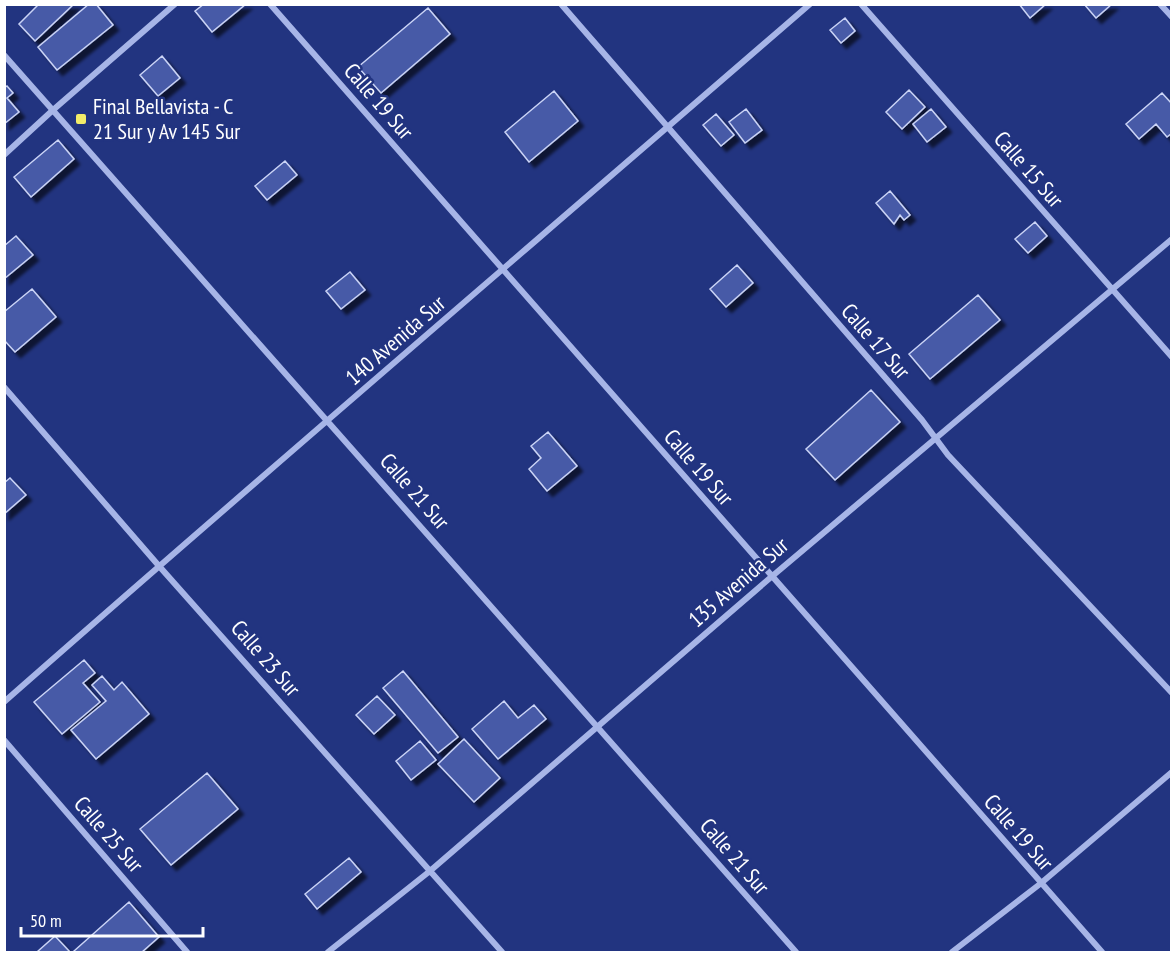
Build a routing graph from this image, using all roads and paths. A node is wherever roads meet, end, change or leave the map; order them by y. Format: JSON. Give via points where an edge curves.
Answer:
{"nodes":[{"id":1,"x":175,"y":4,"type":"edge"},
{"id":2,"x":270,"y":4,"type":"edge"},
{"id":3,"x":561,"y":4,"type":"edge"},
{"id":4,"x":810,"y":4,"type":"edge"},
{"id":5,"x":861,"y":4,"type":"edge"},
{"id":6,"x":1160,"y":4,"type":"edge"},
{"id":7,"x":1172,"y":17,"type":"edge"},
{"id":8,"x":4,"y":55,"type":"edge"},
{"id":9,"x":53,"y":110,"type":"junction"},
{"id":10,"x":669,"y":127,"type":"junction"},
{"id":11,"x":4,"y":155,"type":"edge"},
{"id":12,"x":1172,"y":239,"type":"edge"},
{"id":13,"x":503,"y":270,"type":"junction"},
{"id":14,"x":1112,"y":291,"type":"junction"},
{"id":15,"x":1172,"y":357,"type":"edge"},
{"id":16,"x":4,"y":387,"type":"edge"},
{"id":17,"x":329,"y":421,"type":"junction"},
{"id":18,"x":936,"y":438,"type":"junction"},
{"id":19,"x":159,"y":566,"type":"junction"},
{"id":20,"x":770,"y":578,"type":"junction"},
{"id":21,"x":1172,"y":693,"type":"edge"},
{"id":22,"x":4,"y":702,"type":"edge"},
{"id":23,"x":598,"y":727,"type":"junction"},
{"id":24,"x":4,"y":740,"type":"edge"},
{"id":25,"x":1172,"y":772,"type":"edge"},
{"id":26,"x":430,"y":871,"type":"junction"},
{"id":27,"x":1040,"y":884,"type":"junction"},
{"id":28,"x":186,"y":952,"type":"edge"},
{"id":29,"x":328,"y":952,"type":"edge"},
{"id":30,"x":502,"y":952,"type":"edge"},
{"id":31,"x":796,"y":952,"type":"edge"},
{"id":32,"x":951,"y":952,"type":"edge"},
{"id":33,"x":1102,"y":952,"type":"edge"}],
"edges":[{"from":1,"to":9,"type":"street"},
{"from":2,"to":13,"type":"street","name":"Calle 19 Sur"},
{"from":3,"to":10,"type":"street","name":"Calle 17 Sur"},
{"from":4,"to":10,"type":"street","name":"140 Avenida Sur"},
{"from":5,"to":14,"type":"street","name":"Calle 15 Sur"},
{"from":6,"to":7,"type":"street"},
{"from":8,"to":9,"type":"street","name":"Calle 21 Sur"},
{"from":9,"to":11,"type":"street"},
{"from":9,"to":17,"type":"street","name":"Calle 21 Sur"},
{"from":10,"to":13,"type":"street","name":"140 Avenida Sur"},
{"from":10,"to":18,"type":"street","name":"Calle 17 Sur"},
{"from":12,"to":14,"type":"street","name":"135 Avenida Sur"},
{"from":13,"to":17,"type":"street","name":"140 Avenida Sur"},
{"from":13,"to":20,"type":"street","name":"Calle 19 Sur"},
{"from":14,"to":15,"type":"street","name":"Calle 15 Sur"},
{"from":14,"to":18,"type":"street","name":"135 Avenida Sur"},
{"from":16,"to":19,"type":"street","name":"Calle 23 Sur"},
{"from":17,"to":19,"type":"street","name":"140 Avenida Sur"},
{"from":17,"to":23,"type":"street","name":"Calle 21 Sur"},
{"from":18,"to":20,"type":"street","name":"135 Avenida Sur"},
{"from":18,"to":21,"type":"street","name":"Calle 17 Sur"},
{"from":19,"to":22,"type":"street","name":"140 Avenida Sur"},
{"from":19,"to":26,"type":"street","name":"Calle 23 Sur"},
{"from":20,"to":23,"type":"street","name":"135 Avenida Sur"},
{"from":20,"to":27,"type":"street","name":"Calle 19 Sur"},
{"from":23,"to":26,"type":"street","name":"135 Avenida Sur"},
{"from":23,"to":31,"type":"street","name":"Calle 21 Sur"},
{"from":24,"to":28,"type":"street","name":"Calle 25 Sur"},
{"from":25,"to":27,"type":"street"},
{"from":26,"to":29,"type":"street","name":"135 Avenida Sur"},
{"from":26,"to":30,"type":"street","name":"Calle 23 Sur"},
{"from":27,"to":32,"type":"street"},
{"from":27,"to":33,"type":"street","name":"Calle 19 Sur"}]}
